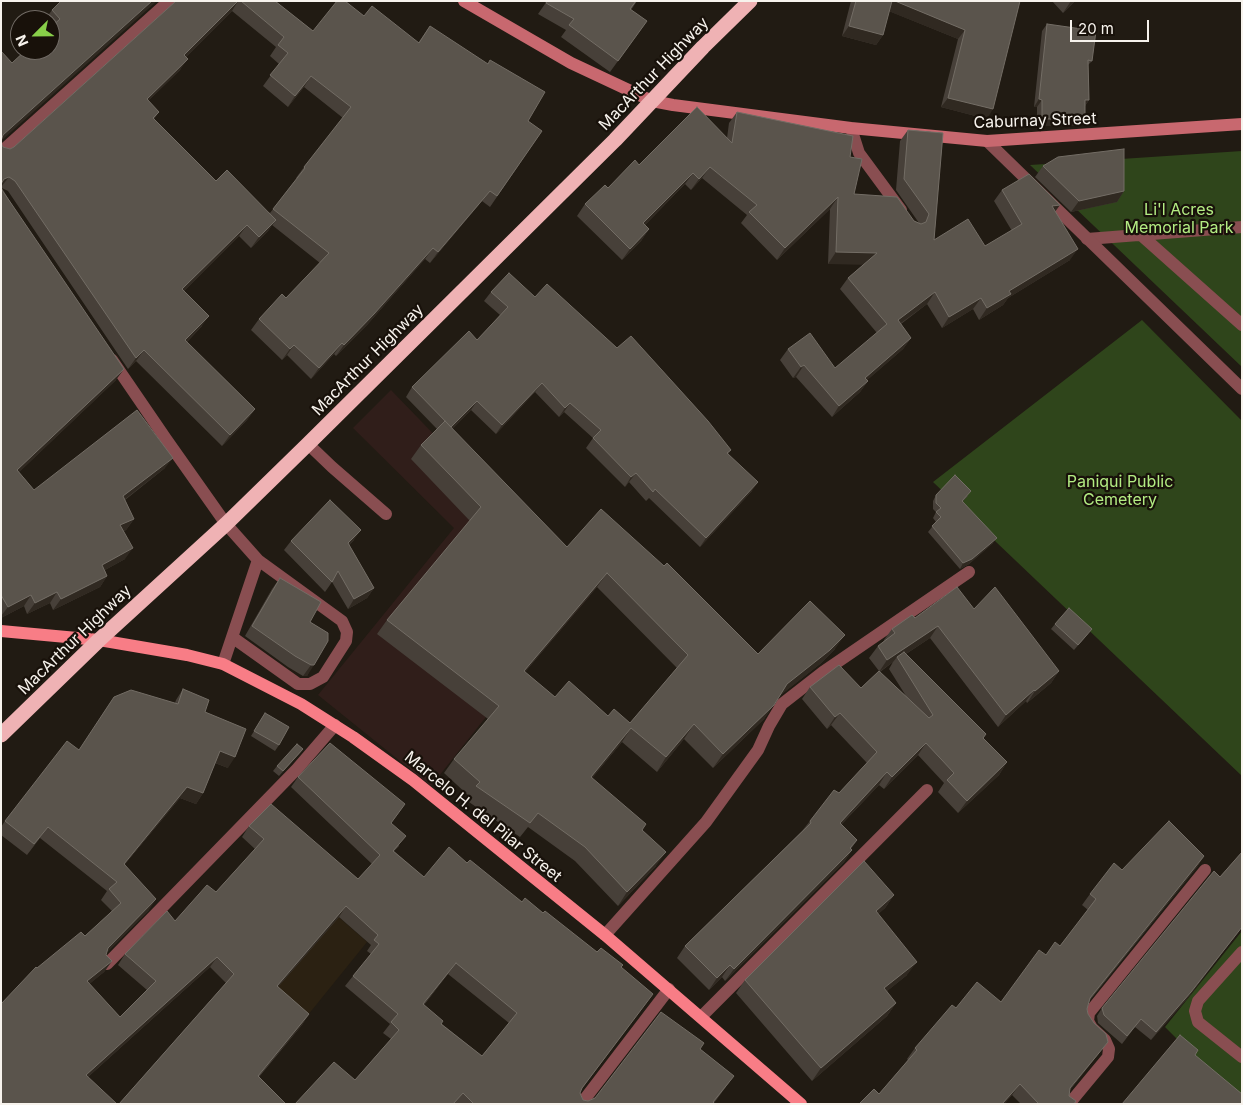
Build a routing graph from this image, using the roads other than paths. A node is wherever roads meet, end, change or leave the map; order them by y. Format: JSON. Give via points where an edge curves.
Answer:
{"nodes":[{"id":1,"x":169,"y":1,"type":"edge"},
{"id":2,"x":464,"y":1,"type":"edge"},
{"id":3,"x":750,"y":1,"type":"edge"},
{"id":4,"x":652,"y":101,"type":"junction"},
{"id":5,"x":1242,"y":124,"type":"edge"},
{"id":6,"x":851,"y":128,"type":"junction"},
{"id":7,"x":987,"y":141,"type":"junction"},
{"id":8,"x":1,"y":152,"type":"edge"},
{"id":9,"x":908,"y":220,"type":"edge"},
{"id":10,"x":1242,"y":227,"type":"edge"},
{"id":11,"x":1141,"y":235,"type":"junction"},
{"id":12,"x":1088,"y":239,"type":"junction"},
{"id":13,"x":1242,"y":325,"type":"edge"},
{"id":14,"x":108,"y":353,"type":"edge"},
{"id":15,"x":1242,"y":389,"type":"edge"},
{"id":16,"x":308,"y":444,"type":"junction"},
{"id":17,"x":386,"y":514,"type":"dead end"},
{"id":18,"x":226,"y":524,"type":"junction"},
{"id":19,"x":258,"y":560,"type":"junction"},
{"id":20,"x":969,"y":572,"type":"dead end"},
{"id":21,"x":1,"y":631,"type":"edge"},
{"id":22,"x":232,"y":637,"type":"junction"},
{"id":23,"x":99,"y":640,"type":"junction"},
{"id":24,"x":223,"y":664,"type":"junction"},
{"id":25,"x":335,"y":725,"type":"junction"},
{"id":26,"x":1,"y":735,"type":"edge"},
{"id":27,"x":926,"y":790,"type":"dead end"},
{"id":28,"x":1205,"y":870,"type":"edge"},
{"id":29,"x":605,"y":935,"type":"junction"},
{"id":30,"x":1242,"y":952,"type":"edge"},
{"id":31,"x":107,"y":964,"type":"edge"},
{"id":32,"x":669,"y":989,"type":"junction"},
{"id":33,"x":701,"y":1017,"type":"junction"},
{"id":34,"x":1242,"y":1057,"type":"edge"},
{"id":35,"x":581,"y":1104,"type":"edge"},
{"id":36,"x":801,"y":1104,"type":"edge"},
{"id":37,"x":1069,"y":1104,"type":"edge"}],
"edges":[{"from":1,"to":8,"type":"street"},
{"from":2,"to":4,"type":"street","name":"Caburnay Street","via":[[571,63]]},
{"from":3,"to":4,"type":"highway","name":"MacArthur Highway"},
{"from":4,"to":6,"type":"street","name":"Caburnay Street"},
{"from":4,"to":16,"type":"highway","name":"MacArthur Highway"},
{"from":5,"to":7,"type":"street","name":"Caburnay Street"},
{"from":6,"to":7,"type":"street","name":"Caburnay Street"},
{"from":6,"to":9,"type":"street","via":[[859,153]]},
{"from":7,"to":12,"type":"street"},
{"from":10,"to":11,"type":"street"},
{"from":11,"to":12,"type":"street"},
{"from":11,"to":13,"type":"street"},
{"from":12,"to":15,"type":"street"},
{"from":14,"to":18,"type":"street"},
{"from":16,"to":17,"type":"street"},
{"from":16,"to":18,"type":"highway","name":"MacArthur Highway"},
{"from":18,"to":19,"type":"street"},
{"from":18,"to":23,"type":"highway","name":"MacArthur Highway"},
{"from":19,"to":22,"type":"street"},
{"from":19,"to":22,"type":"street","via":[[342,621],[348,632],[346,641],[323,676],[310,684],[298,684]]},
{"from":20,"to":29,"type":"street","via":[[830,667],[782,704],[758,750],[706,822]]},
{"from":21,"to":23,"type":"main road","name":"Marcelo H. del Pilar Street"},
{"from":22,"to":24,"type":"street"},
{"from":23,"to":24,"type":"main road","name":"Marcelo H. del Pilar Street"},
{"from":23,"to":26,"type":"highway","name":"MacArthur Highway"},
{"from":24,"to":25,"type":"main road","name":"Marcelo H. del Pilar Street"},
{"from":25,"to":29,"type":"main road","name":"Marcelo H. del Pilar Street","via":[[414,780]]},
{"from":25,"to":31,"type":"street","via":[[298,769]]},
{"from":27,"to":33,"type":"street"},
{"from":28,"to":37,"type":"street","via":[[1089,1013],[1088,1021],[1109,1049],[1108,1057]]},
{"from":29,"to":32,"type":"main road","name":"Marcelo H. del Pilar Street"},
{"from":30,"to":34,"type":"street","via":[[1198,1001],[1195,1011],[1198,1022]]},
{"from":32,"to":33,"type":"main road","name":"Marcelo H. del Pilar Street"},
{"from":32,"to":35,"type":"street"},
{"from":33,"to":36,"type":"main road","name":"Marcelo H. del Pilar Street"}]}
